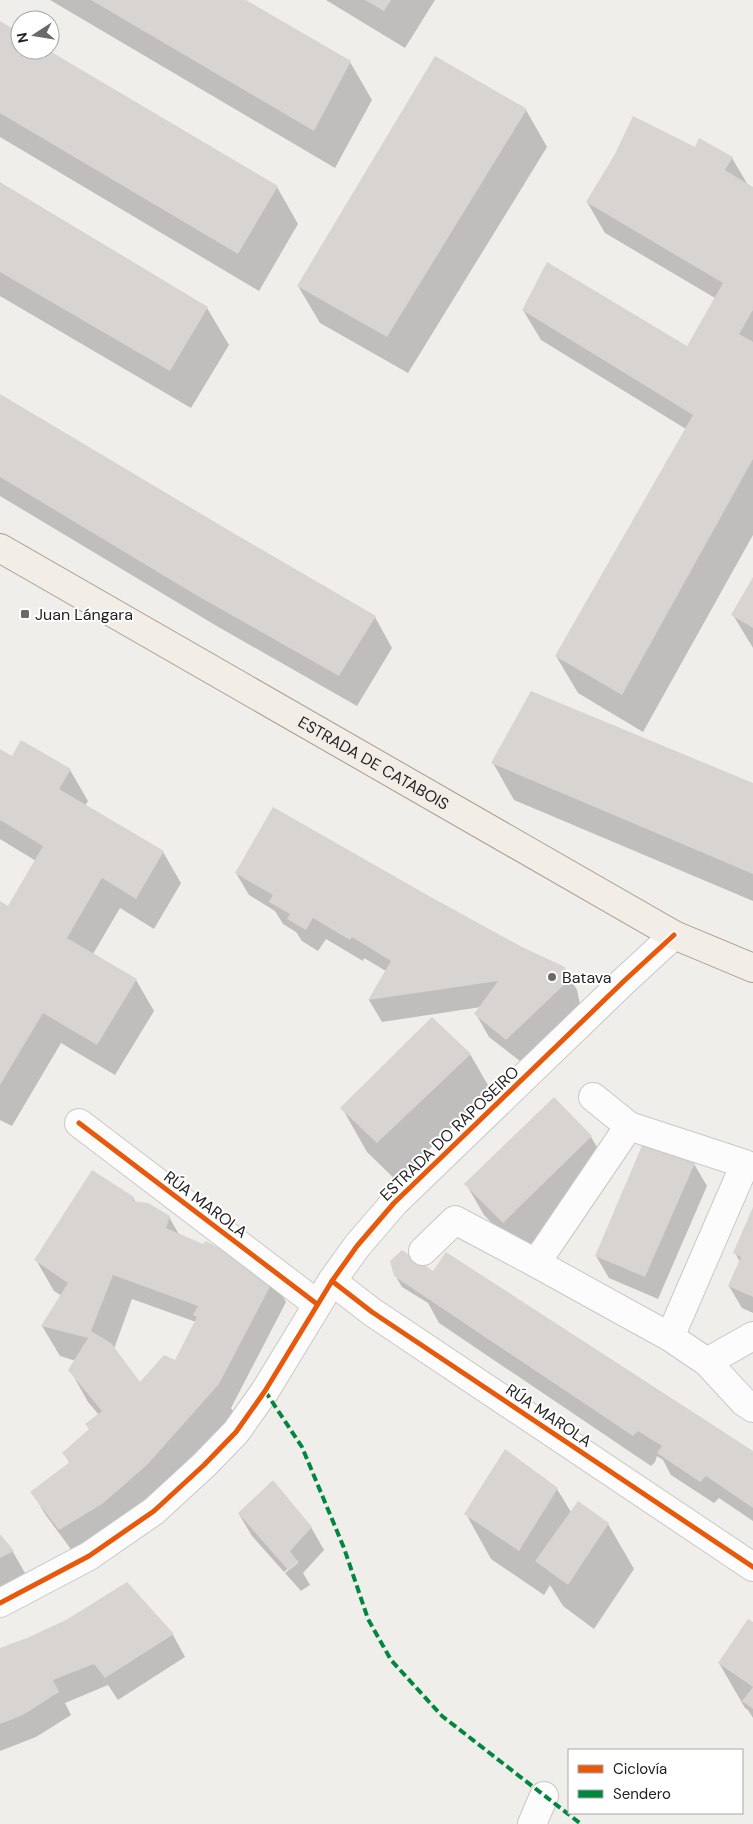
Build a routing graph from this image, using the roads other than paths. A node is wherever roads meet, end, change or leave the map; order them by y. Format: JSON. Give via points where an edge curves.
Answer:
{"nodes":[{"id":1,"x":0,"y":548,"type":"edge"},
{"id":2,"x":674,"y":935,"type":"junction"},
{"id":3,"x":753,"y":968,"type":"edge"},
{"id":4,"x":594,"y":1097,"type":"dead end"},
{"id":5,"x":79,"y":1123,"type":"dead end"},
{"id":6,"x":629,"y":1126,"type":"junction"},
{"id":7,"x":749,"y":1155,"type":"edge"},
{"id":8,"x":424,"y":1250,"type":"dead end"},
{"id":9,"x":536,"y":1263,"type":"junction"},
{"id":10,"x":332,"y":1280,"type":"junction"},
{"id":11,"x":317,"y":1304,"type":"junction"},
{"id":12,"x":753,"y":1336,"type":"edge"},
{"id":13,"x":670,"y":1337,"type":"junction"},
{"id":14,"x":707,"y":1362,"type":"junction"},
{"id":15,"x":753,"y":1408,"type":"edge"},
{"id":16,"x":753,"y":1567,"type":"edge"},
{"id":17,"x":0,"y":1604,"type":"edge"},
{"id":18,"x":544,"y":1796,"type":"dead end"},
{"id":19,"x":532,"y":1824,"type":"edge"}],
"edges":[{"from":1,"to":2,"type":"main road","name":"ESTRADA DE CATABOIS"},
{"from":2,"to":3,"type":"main road","name":"ESTRADA DE CATABOIS"},
{"from":2,"to":10,"type":"street","name":"ESTRADA DO RAPOSEIRO","via":[[394,1203]]},
{"from":4,"to":6,"type":"street"},
{"from":5,"to":11,"type":"street","name":"RÚA MAROLA"},
{"from":6,"to":7,"type":"street"},
{"from":6,"to":9,"type":"street"},
{"from":7,"to":13,"type":"street"},
{"from":8,"to":9,"type":"street","via":[[455,1220]]},
{"from":9,"to":13,"type":"street"},
{"from":10,"to":11,"type":"street","name":"ESTRADA DO RAPOSEIRO"},
{"from":10,"to":16,"type":"street","name":"RÚA MAROLA","via":[[372,1312]]},
{"from":11,"to":17,"type":"street","name":"ESTRADA DO RAPOSEIRO","via":[[265,1391],[236,1432],[204,1465],[154,1512],[89,1556]]},
{"from":12,"to":14,"type":"street"},
{"from":13,"to":14,"type":"street"},
{"from":14,"to":15,"type":"street"},
{"from":18,"to":19,"type":"street"}]}
